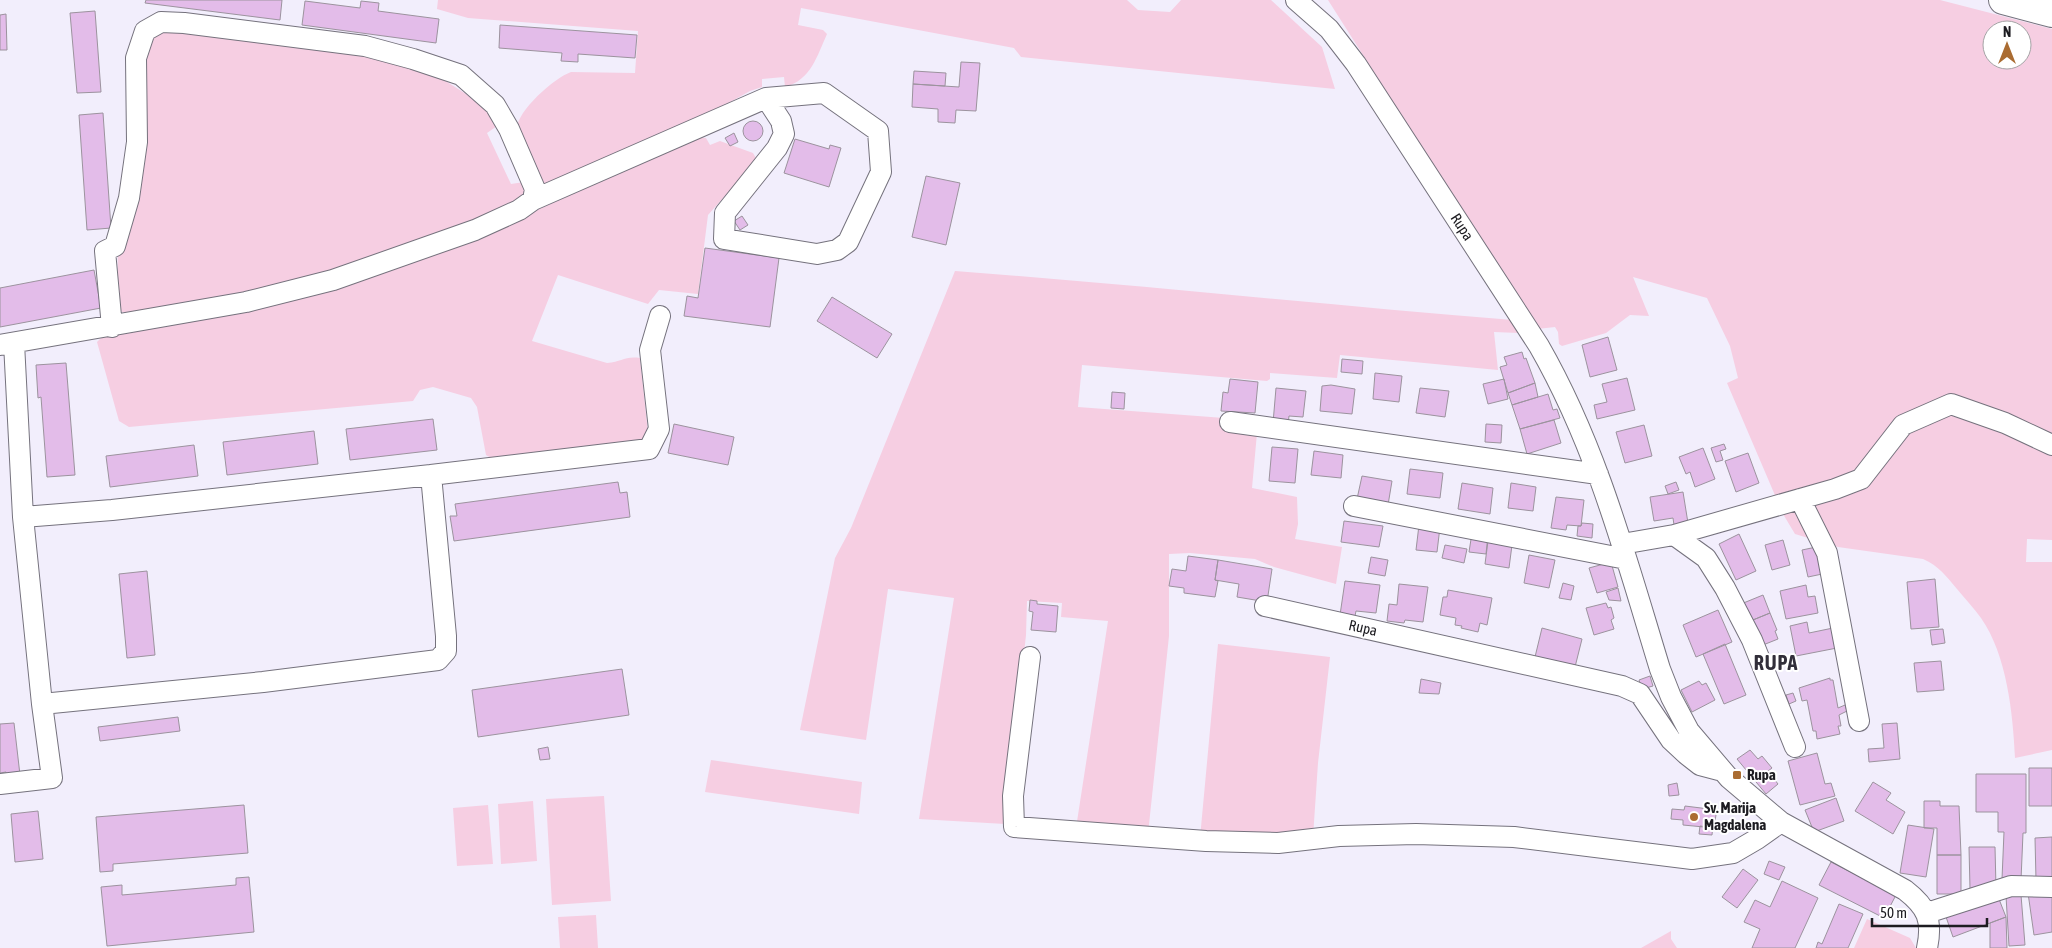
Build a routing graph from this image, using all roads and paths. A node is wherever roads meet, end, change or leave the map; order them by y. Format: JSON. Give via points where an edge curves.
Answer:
{"nodes":[{"id":1,"x":1296,"y":0,"type":"edge"},
{"id":2,"x":2003,"y":0,"type":"edge"},
{"id":3,"x":2052,"y":13,"type":"edge"},
{"id":4,"x":766,"y":98,"type":"junction"},
{"id":5,"x":533,"y":200,"type":"junction"},
{"id":6,"x":660,"y":316,"type":"dead end"},
{"id":7,"x":112,"y":327,"type":"junction"},
{"id":8,"x":7,"y":344,"type":"edge"},
{"id":9,"x":1230,"y":422,"type":"dead end"},
{"id":10,"x":2052,"y":445,"type":"edge"},
{"id":11,"x":1598,"y":474,"type":"junction"},
{"id":12,"x":431,"y":475,"type":"junction"},
{"id":13,"x":1800,"y":499,"type":"junction"},
{"id":14,"x":1354,"y":506,"type":"dead end"},
{"id":15,"x":23,"y":517,"type":"junction"},
{"id":16,"x":1674,"y":535,"type":"junction"},
{"id":17,"x":1624,"y":552,"type":"junction"},
{"id":18,"x":1265,"y":606,"type":"dead end"},
{"id":19,"x":1030,"y":657,"type":"dead end"},
{"id":20,"x":42,"y":704,"type":"junction"},
{"id":21,"x":1859,"y":721,"type":"dead end"},
{"id":22,"x":1795,"y":747,"type":"dead end"},
{"id":23,"x":1721,"y":771,"type":"junction"},
{"id":24,"x":0,"y":784,"type":"edge"},
{"id":25,"x":1780,"y":822,"type":"junction"},
{"id":26,"x":2052,"y":887,"type":"edge"},
{"id":27,"x":1927,"y":913,"type":"junction"},
{"id":28,"x":1927,"y":948,"type":"edge"}],
"edges":[{"from":1,"to":11,"type":"street","name":"Rupa","via":[[1329,29],[1356,64],[1539,346],[1578,419]]},
{"from":2,"to":3,"type":"highway"},
{"from":4,"to":4,"type":"street","via":[[781,121],[784,134],[777,148],[725,212],[724,239],[817,254],[837,250],[848,242],[882,172],[878,131],[824,93]]},
{"from":4,"to":5,"type":"street"},
{"from":5,"to":7,"type":"street","via":[[475,230],[333,280],[246,302]]},
{"from":5,"to":7,"type":"street","via":[[535,189],[509,129],[495,106],[461,76],[413,58],[365,46],[162,22],[145,31],[136,58],[137,142],[129,198],[115,246],[105,251]]},
{"from":6,"to":12,"type":"street","via":[[650,350],[659,429],[649,449]]},
{"from":7,"to":8,"type":"street"},
{"from":8,"to":15,"type":"street"},
{"from":9,"to":11,"type":"street"},
{"from":10,"to":13,"type":"street","via":[[2005,423],[1951,404],[1903,425],[1861,479]]},
{"from":11,"to":17,"type":"street","name":"Rupa"},
{"from":12,"to":15,"type":"street"},
{"from":12,"to":20,"type":"street","via":[[446,636],[446,651],[438,660],[263,682]]},
{"from":13,"to":16,"type":"street"},
{"from":13,"to":21,"type":"street","via":[[1827,553]]},
{"from":14,"to":17,"type":"street"},
{"from":15,"to":20,"type":"street"},
{"from":16,"to":17,"type":"street"},
{"from":16,"to":22,"type":"street","via":[[1706,558],[1725,588],[1752,640]]},
{"from":17,"to":23,"type":"street","name":"Rupa","via":[[1670,697],[1688,731]]},
{"from":18,"to":23,"type":"street","name":"Rupa","via":[[1622,686],[1640,694],[1672,740],[1686,754],[1700,764]]},
{"from":19,"to":25,"type":"street","via":[[1013,796],[1014,827],[1206,842],[1278,843],[1339,836],[1416,834],[1514,837],[1692,859],[1732,853]]},
{"from":20,"to":24,"type":"street","via":[[52,778]]},
{"from":23,"to":25,"type":"street","name":"Rupa"},
{"from":25,"to":27,"type":"street","name":"Rupa","via":[[1905,890],[1919,900]]},
{"from":26,"to":27,"type":"street","via":[[2011,886]]},
{"from":27,"to":28,"type":"street"}]}
